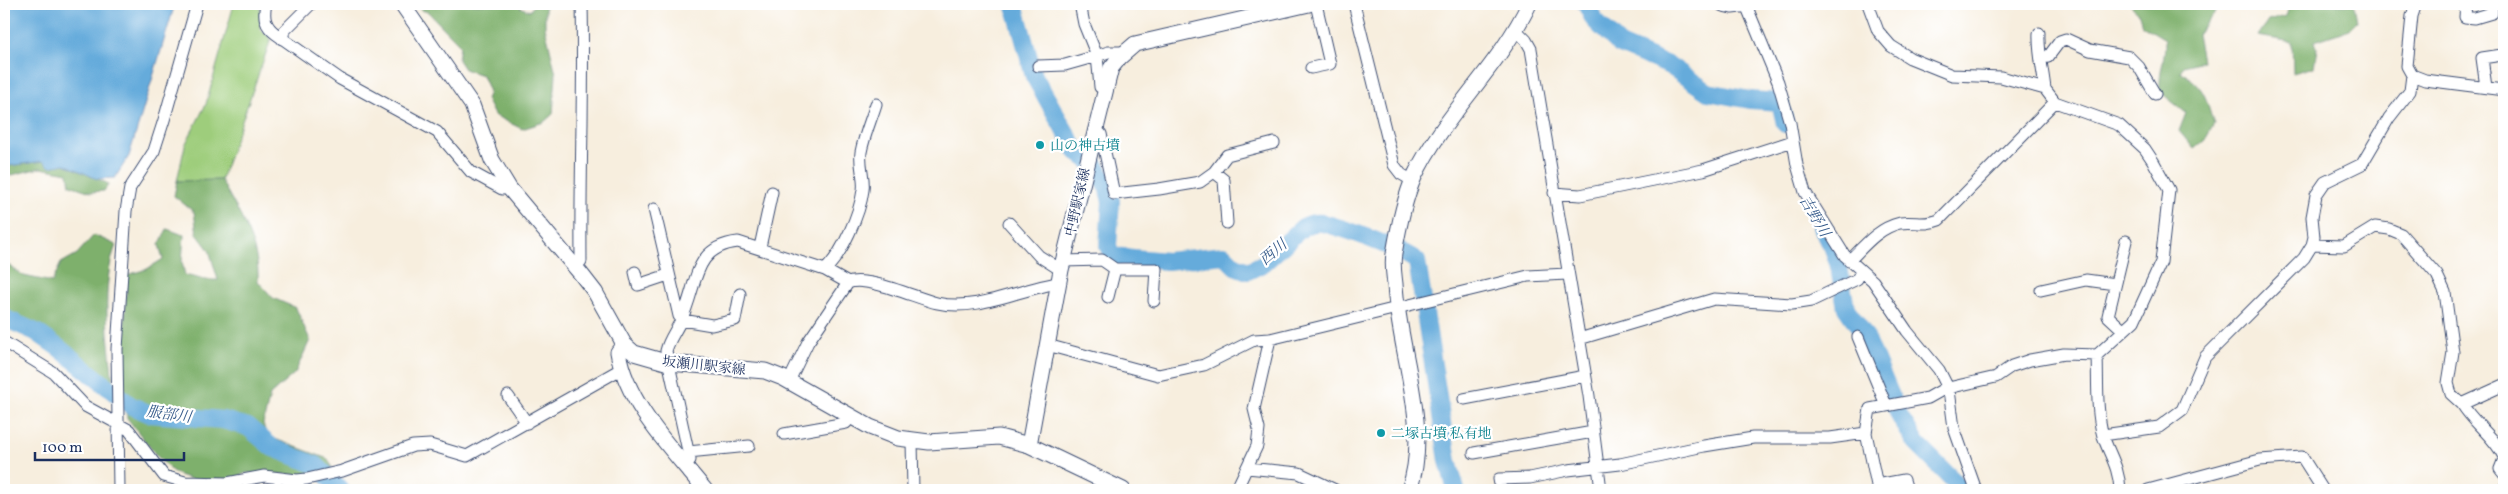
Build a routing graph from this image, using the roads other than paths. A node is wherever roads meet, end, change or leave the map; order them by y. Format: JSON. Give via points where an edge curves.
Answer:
{"nodes":[{"id":1,"x":197,"y":4,"type":"edge"},
{"id":2,"x":266,"y":4,"type":"edge"},
{"id":3,"x":311,"y":4,"type":"edge"},
{"id":4,"x":402,"y":4,"type":"edge"},
{"id":5,"x":582,"y":4,"type":"edge"},
{"id":6,"x":1080,"y":4,"type":"edge"},
{"id":7,"x":1310,"y":4,"type":"edge"},
{"id":8,"x":1316,"y":4,"type":"edge"},
{"id":9,"x":1354,"y":4,"type":"edge"},
{"id":10,"x":1530,"y":4,"type":"edge"},
{"id":11,"x":1723,"y":4,"type":"edge"},
{"id":12,"x":1748,"y":4,"type":"edge"},
{"id":13,"x":1868,"y":4,"type":"edge"},
{"id":14,"x":2416,"y":4,"type":"edge"},
{"id":15,"x":2466,"y":4,"type":"edge"},
{"id":16,"x":2492,"y":4,"type":"edge"},
{"id":17,"x":1515,"y":29,"type":"junction"},
{"id":18,"x":2038,"y":33,"type":"dead end"},
{"id":19,"x":282,"y":38,"type":"junction"},
{"id":20,"x":1126,"y":52,"type":"junction"},
{"id":21,"x":2502,"y":55,"type":"dead end"},
{"id":22,"x":1097,"y":56,"type":"junction"},
{"id":23,"x":2042,"y":58,"type":"junction"},
{"id":24,"x":1038,"y":66,"type":"dead end"},
{"id":25,"x":1311,"y":68,"type":"dead end"},
{"id":26,"x":2412,"y":75,"type":"junction"},
{"id":27,"x":2486,"y":87,"type":"junction"},
{"id":28,"x":1105,"y":89,"type":"junction"},
{"id":29,"x":2045,"y":89,"type":"junction"},
{"id":30,"x":2504,"y":90,"type":"edge"},
{"id":31,"x":2154,"y":94,"type":"dead end"},
{"id":32,"x":2055,"y":102,"type":"junction"},
{"id":33,"x":876,"y":104,"type":"dead end"},
{"id":34,"x":1094,"y":130,"type":"junction"},
{"id":35,"x":1790,"y":142,"type":"junction"},
{"id":36,"x":1274,"y":143,"type":"dead end"},
{"id":37,"x":1214,"y":172,"type":"junction"},
{"id":38,"x":1413,"y":181,"type":"junction"},
{"id":39,"x":509,"y":188,"type":"junction"},
{"id":40,"x":772,"y":192,"type":"dead end"},
{"id":41,"x":1554,"y":193,"type":"junction"},
{"id":42,"x":654,"y":209,"type":"dead end"},
{"id":43,"x":1009,"y":223,"type":"dead end"},
{"id":44,"x":1227,"y":223,"type":"dead end"},
{"id":45,"x":2126,"y":240,"type":"dead end"},
{"id":46,"x":2312,"y":245,"type":"junction"},
{"id":47,"x":760,"y":248,"type":"junction"},
{"id":48,"x":1850,"y":261,"type":"junction"},
{"id":49,"x":576,"y":267,"type":"junction"},
{"id":50,"x":1115,"y":269,"type":"junction"},
{"id":51,"x":826,"y":270,"type":"junction"},
{"id":52,"x":1061,"y":271,"type":"junction"},
{"id":53,"x":635,"y":272,"type":"dead end"},
{"id":54,"x":1861,"y":272,"type":"junction"},
{"id":55,"x":1567,"y":274,"type":"junction"},
{"id":56,"x":668,"y":275,"type":"junction"},
{"id":57,"x":848,"y":283,"type":"junction"},
{"id":58,"x":2115,"y":284,"type":"junction"},
{"id":59,"x":2041,"y":290,"type":"dead end"},
{"id":60,"x":740,"y":294,"type":"dead end"},
{"id":61,"x":1108,"y":297,"type":"dead end"},
{"id":62,"x":1154,"y":301,"type":"dead end"},
{"id":63,"x":1403,"y":307,"type":"junction"},
{"id":64,"x":682,"y":320,"type":"junction"},
{"id":65,"x":2123,"y":330,"type":"junction"},
{"id":66,"x":1858,"y":337,"type":"dead end"},
{"id":67,"x":1270,"y":339,"type":"junction"},
{"id":68,"x":1579,"y":339,"type":"junction"},
{"id":69,"x":4,"y":342,"type":"edge"},
{"id":70,"x":624,"y":344,"type":"junction"},
{"id":71,"x":1047,"y":344,"type":"junction"},
{"id":72,"x":2097,"y":355,"type":"junction"},
{"id":73,"x":669,"y":363,"type":"junction"},
{"id":74,"x":621,"y":369,"type":"junction"},
{"id":75,"x":1585,"y":376,"type":"junction"},
{"id":76,"x":789,"y":381,"type":"junction"},
{"id":77,"x":2504,"y":385,"type":"edge"},
{"id":78,"x":1949,"y":390,"type":"junction"},
{"id":79,"x":508,"y":396,"type":"dead end"},
{"id":80,"x":1464,"y":400,"type":"dead end"},
{"id":81,"x":2462,"y":404,"type":"junction"},
{"id":82,"x":1886,"y":405,"type":"junction"},
{"id":83,"x":851,"y":417,"type":"junction"},
{"id":84,"x":527,"y":423,"type":"junction"},
{"id":85,"x":119,"y":425,"type":"junction"},
{"id":86,"x":1593,"y":432,"type":"junction"},
{"id":87,"x":1866,"y":433,"type":"junction"},
{"id":88,"x":784,"y":434,"type":"dead end"},
{"id":89,"x":2103,"y":435,"type":"junction"},
{"id":90,"x":912,"y":441,"type":"junction"},
{"id":91,"x":1029,"y":445,"type":"junction"},
{"id":92,"x":749,"y":446,"type":"dead end"},
{"id":93,"x":1474,"y":453,"type":"dead end"},
{"id":94,"x":687,"y":458,"type":"junction"},
{"id":95,"x":2504,"y":458,"type":"edge"},
{"id":96,"x":1596,"y":466,"type":"junction"},
{"id":97,"x":1247,"y":468,"type":"junction"},
{"id":98,"x":2504,"y":474,"type":"edge"},
{"id":99,"x":1317,"y":486,"type":"edge"},
{"id":100,"x":1878,"y":488,"type":"edge"},
{"id":101,"x":119,"y":490,"type":"edge"},
{"id":102,"x":705,"y":490,"type":"edge"},
{"id":103,"x":913,"y":490,"type":"edge"},
{"id":104,"x":1123,"y":490,"type":"edge"},
{"id":105,"x":1232,"y":490,"type":"edge"},
{"id":106,"x":1335,"y":490,"type":"edge"},
{"id":107,"x":1409,"y":490,"type":"edge"},
{"id":108,"x":1501,"y":490,"type":"edge"},
{"id":109,"x":1601,"y":490,"type":"edge"},
{"id":110,"x":1907,"y":490,"type":"edge"},
{"id":111,"x":1976,"y":490,"type":"edge"},
{"id":112,"x":2120,"y":490,"type":"edge"},
{"id":113,"x":2148,"y":490,"type":"edge"},
{"id":114,"x":2323,"y":490,"type":"edge"}],
"edges":[{"from":1,"to":85,"type":"street","via":[[154,151],[130,188],[117,349]]},
{"from":2,"to":19,"type":"street","via":[[268,28]]},
{"from":3,"to":19,"type":"street","via":[[284,31]]},
{"from":4,"to":39,"type":"main road","name":"坂瀬川駅家線","via":[[472,105],[492,160]]},
{"from":5,"to":49,"type":"street","via":[[581,261]]},
{"from":6,"to":22,"type":"street"},
{"from":7,"to":20,"type":"main road","name":"中野駅家線","via":[[1135,44]]},
{"from":8,"to":25,"type":"street","via":[[1330,64]]},
{"from":9,"to":38,"type":"street","via":[[1394,165]]},
{"from":10,"to":17,"type":"main road"},
{"from":11,"to":12,"type":"main road"},
{"from":12,"to":35,"type":"street","via":[[1778,82]]},
{"from":13,"to":29,"type":"street","via":[[1878,31],[1891,46],[1910,58],[1952,75],[2002,77]]},
{"from":14,"to":26,"type":"street","via":[[2407,66]]},
{"from":15,"to":16,"type":"street","via":[[2465,17],[2475,18],[2492,13]]},
{"from":17,"to":38,"type":"main road","via":[[1436,139]]},
{"from":17,"to":41,"type":"street","via":[[1531,49]]},
{"from":18,"to":23,"type":"street"},
{"from":19,"to":39,"type":"street","via":[[340,79],[437,132],[471,172],[502,189]]},
{"from":20,"to":22,"type":"street"},
{"from":20,"to":28,"type":"main road","name":"中野駅家線","via":[[1111,68]]},
{"from":21,"to":27,"type":"street","via":[[2482,58]]},
{"from":22,"to":24,"type":"street","via":[[1065,65]]},
{"from":22,"to":28,"type":"street","via":[[1100,87]]},
{"from":23,"to":29,"type":"street"},
{"from":23,"to":31,"type":"street","via":[[2048,57],[2060,41],[2066,40],[2090,50],[2129,56]]},
{"from":26,"to":27,"type":"street","via":[[2425,80]]},
{"from":26,"to":46,"type":"street","via":[[2410,91],[2389,118],[2362,164],[2325,182],[2316,195]]},
{"from":27,"to":30,"type":"street"},
{"from":28,"to":34,"type":"main road","name":"中野駅家線"},
{"from":29,"to":32,"type":"street"},
{"from":32,"to":48,"type":"street","via":[[1940,220],[1927,225],[1901,223],[1888,228],[1873,236]]},
{"from":32,"to":65,"type":"street","via":[[2119,125],[2145,150],[2169,190],[2161,262],[2134,321]]},
{"from":33,"to":51,"type":"street","via":[[861,151],[864,188],[860,205],[834,262]]},
{"from":34,"to":37,"type":"street","via":[[1101,134],[1114,194],[1200,182]]},
{"from":34,"to":52,"type":"main road","name":"中野駅家線"},
{"from":35,"to":41,"type":"street","via":[[1702,170],[1580,195]]},
{"from":35,"to":48,"type":"street","via":[[1805,192]]},
{"from":36,"to":37,"type":"street","via":[[1227,155]]},
{"from":37,"to":44,"type":"street","via":[[1224,180]]},
{"from":38,"to":63,"type":"main road","via":[[1393,256]]},
{"from":39,"to":49,"type":"main road","name":"坂瀬川駅家線"},
{"from":40,"to":47,"type":"street"},
{"from":41,"to":55,"type":"street"},
{"from":42,"to":56,"type":"street"},
{"from":43,"to":52,"type":"street","via":[[1039,256]]},
{"from":45,"to":58,"type":"street"},
{"from":46,"to":81,"type":"street","via":[[2344,246],[2375,227],[2401,234],[2437,275],[2445,292],[2453,352],[2448,383],[2451,394]]},
{"from":46,"to":89,"type":"street","via":[[2304,258],[2205,357],[2182,410],[2159,427]]},
{"from":47,"to":51,"type":"street"},
{"from":47,"to":64,"type":"street","via":[[738,242],[725,243],[710,251],[695,275]]},
{"from":48,"to":54,"type":"street"},
{"from":49,"to":70,"type":"main road","name":"坂瀬川駅家線","via":[[595,292]]},
{"from":50,"to":52,"type":"street","via":[[1102,260]]},
{"from":50,"to":61,"type":"street"},
{"from":50,"to":62,"type":"street","via":[[1156,270]]},
{"from":51,"to":57,"type":"street"},
{"from":52,"to":57,"type":"street","via":[[964,305],[939,304],[872,282]]},
{"from":52,"to":71,"type":"main road","name":"中野駅家線"},
{"from":53,"to":56,"type":"street","via":[[638,285]]},
{"from":54,"to":68,"type":"street","via":[[1857,279],[1811,301],[1792,304],[1714,299]]},
{"from":54,"to":78,"type":"street","via":[[1873,281],[1939,370]]},
{"from":55,"to":63,"type":"street","via":[[1528,276]]},
{"from":55,"to":68,"type":"street"},
{"from":56,"to":64,"type":"street"},
{"from":57,"to":76,"type":"street","via":[[808,342]]},
{"from":58,"to":59,"type":"street","via":[[2086,280]]},
{"from":58,"to":65,"type":"street","via":[[2108,316]]},
{"from":60,"to":64,"type":"street","via":[[735,320],[712,325]]},
{"from":63,"to":67,"type":"street"},
{"from":63,"to":107,"type":"main road","via":[[1416,425],[1415,467]]},
{"from":64,"to":73,"type":"street","via":[[668,341]]},
{"from":65,"to":72,"type":"street"},
{"from":66,"to":82,"type":"street"},
{"from":67,"to":71,"type":"street","via":[[1254,340],[1204,365],[1158,376]]},
{"from":67,"to":97,"type":"street","via":[[1254,409],[1259,429],[1257,446]]},
{"from":68,"to":75,"type":"street"},
{"from":69,"to":85,"type":"street","via":[[54,374],[85,406]]},
{"from":70,"to":73,"type":"main road","name":"坂瀬川駅家線","via":[[646,358]]},
{"from":70,"to":74,"type":"main road","via":[[618,352]]},
{"from":71,"to":91,"type":"main road","name":"中野駅家線"},
{"from":72,"to":78,"type":"street","via":[[2064,354],[2030,360],[2012,366],[1996,378]]},
{"from":72,"to":89,"type":"street"},
{"from":73,"to":76,"type":"main road","name":"坂瀬川駅家線","via":[[765,371]]},
{"from":73,"to":94,"type":"street"},
{"from":74,"to":84,"type":"street"},
{"from":74,"to":94,"type":"main road","via":[[635,399]]},
{"from":75,"to":80,"type":"street"},
{"from":75,"to":86,"type":"street"},
{"from":76,"to":83,"type":"main road","name":"坂瀬川駅家線"},
{"from":77,"to":81,"type":"street"},
{"from":78,"to":82,"type":"street","via":[[1944,389],[1928,398]]},
{"from":78,"to":111,"type":"street","via":[[1954,428]]},
{"from":79,"to":84,"type":"street"},
{"from":81,"to":95,"type":"street","via":[[2470,417],[2495,441]]},
{"from":82,"to":87,"type":"street","via":[[1870,409]]},
{"from":83,"to":88,"type":"street","via":[[846,423]]},
{"from":83,"to":90,"type":"main road","name":"坂瀬川駅家線","via":[[884,435]]},
{"from":84,"to":85,"type":"street","via":[[466,456],[430,445],[413,446],[342,471],[307,479],[264,476],[227,483],[185,482],[164,476],[130,430]]},
{"from":85,"to":101,"type":"street"},
{"from":86,"to":93,"type":"street"},
{"from":86,"to":96,"type":"street"},
{"from":87,"to":96,"type":"street","via":[[1830,438],[1753,438]]},
{"from":87,"to":100,"type":"street"},
{"from":89,"to":112,"type":"street","via":[[2119,473]]},
{"from":90,"to":91,"type":"main road","name":"坂瀬川駅家線","via":[[999,437]]},
{"from":90,"to":103,"type":"street"},
{"from":91,"to":104,"type":"main road"},
{"from":92,"to":94,"type":"street"},
{"from":94,"to":102,"type":"main road"},
{"from":95,"to":98,"type":"street","via":[[2500,469]]},
{"from":96,"to":108,"type":"street","via":[[1530,478],[1504,477],[1499,479]]},
{"from":96,"to":109,"type":"street"},
{"from":97,"to":99,"type":"street","via":[[1299,473]]},
{"from":97,"to":105,"type":"street"},
{"from":99,"to":106,"type":"street"},
{"from":100,"to":110,"type":"street","via":[[1904,480]]},
{"from":113,"to":114,"type":"street","via":[[2260,460],[2302,457]]}]}
